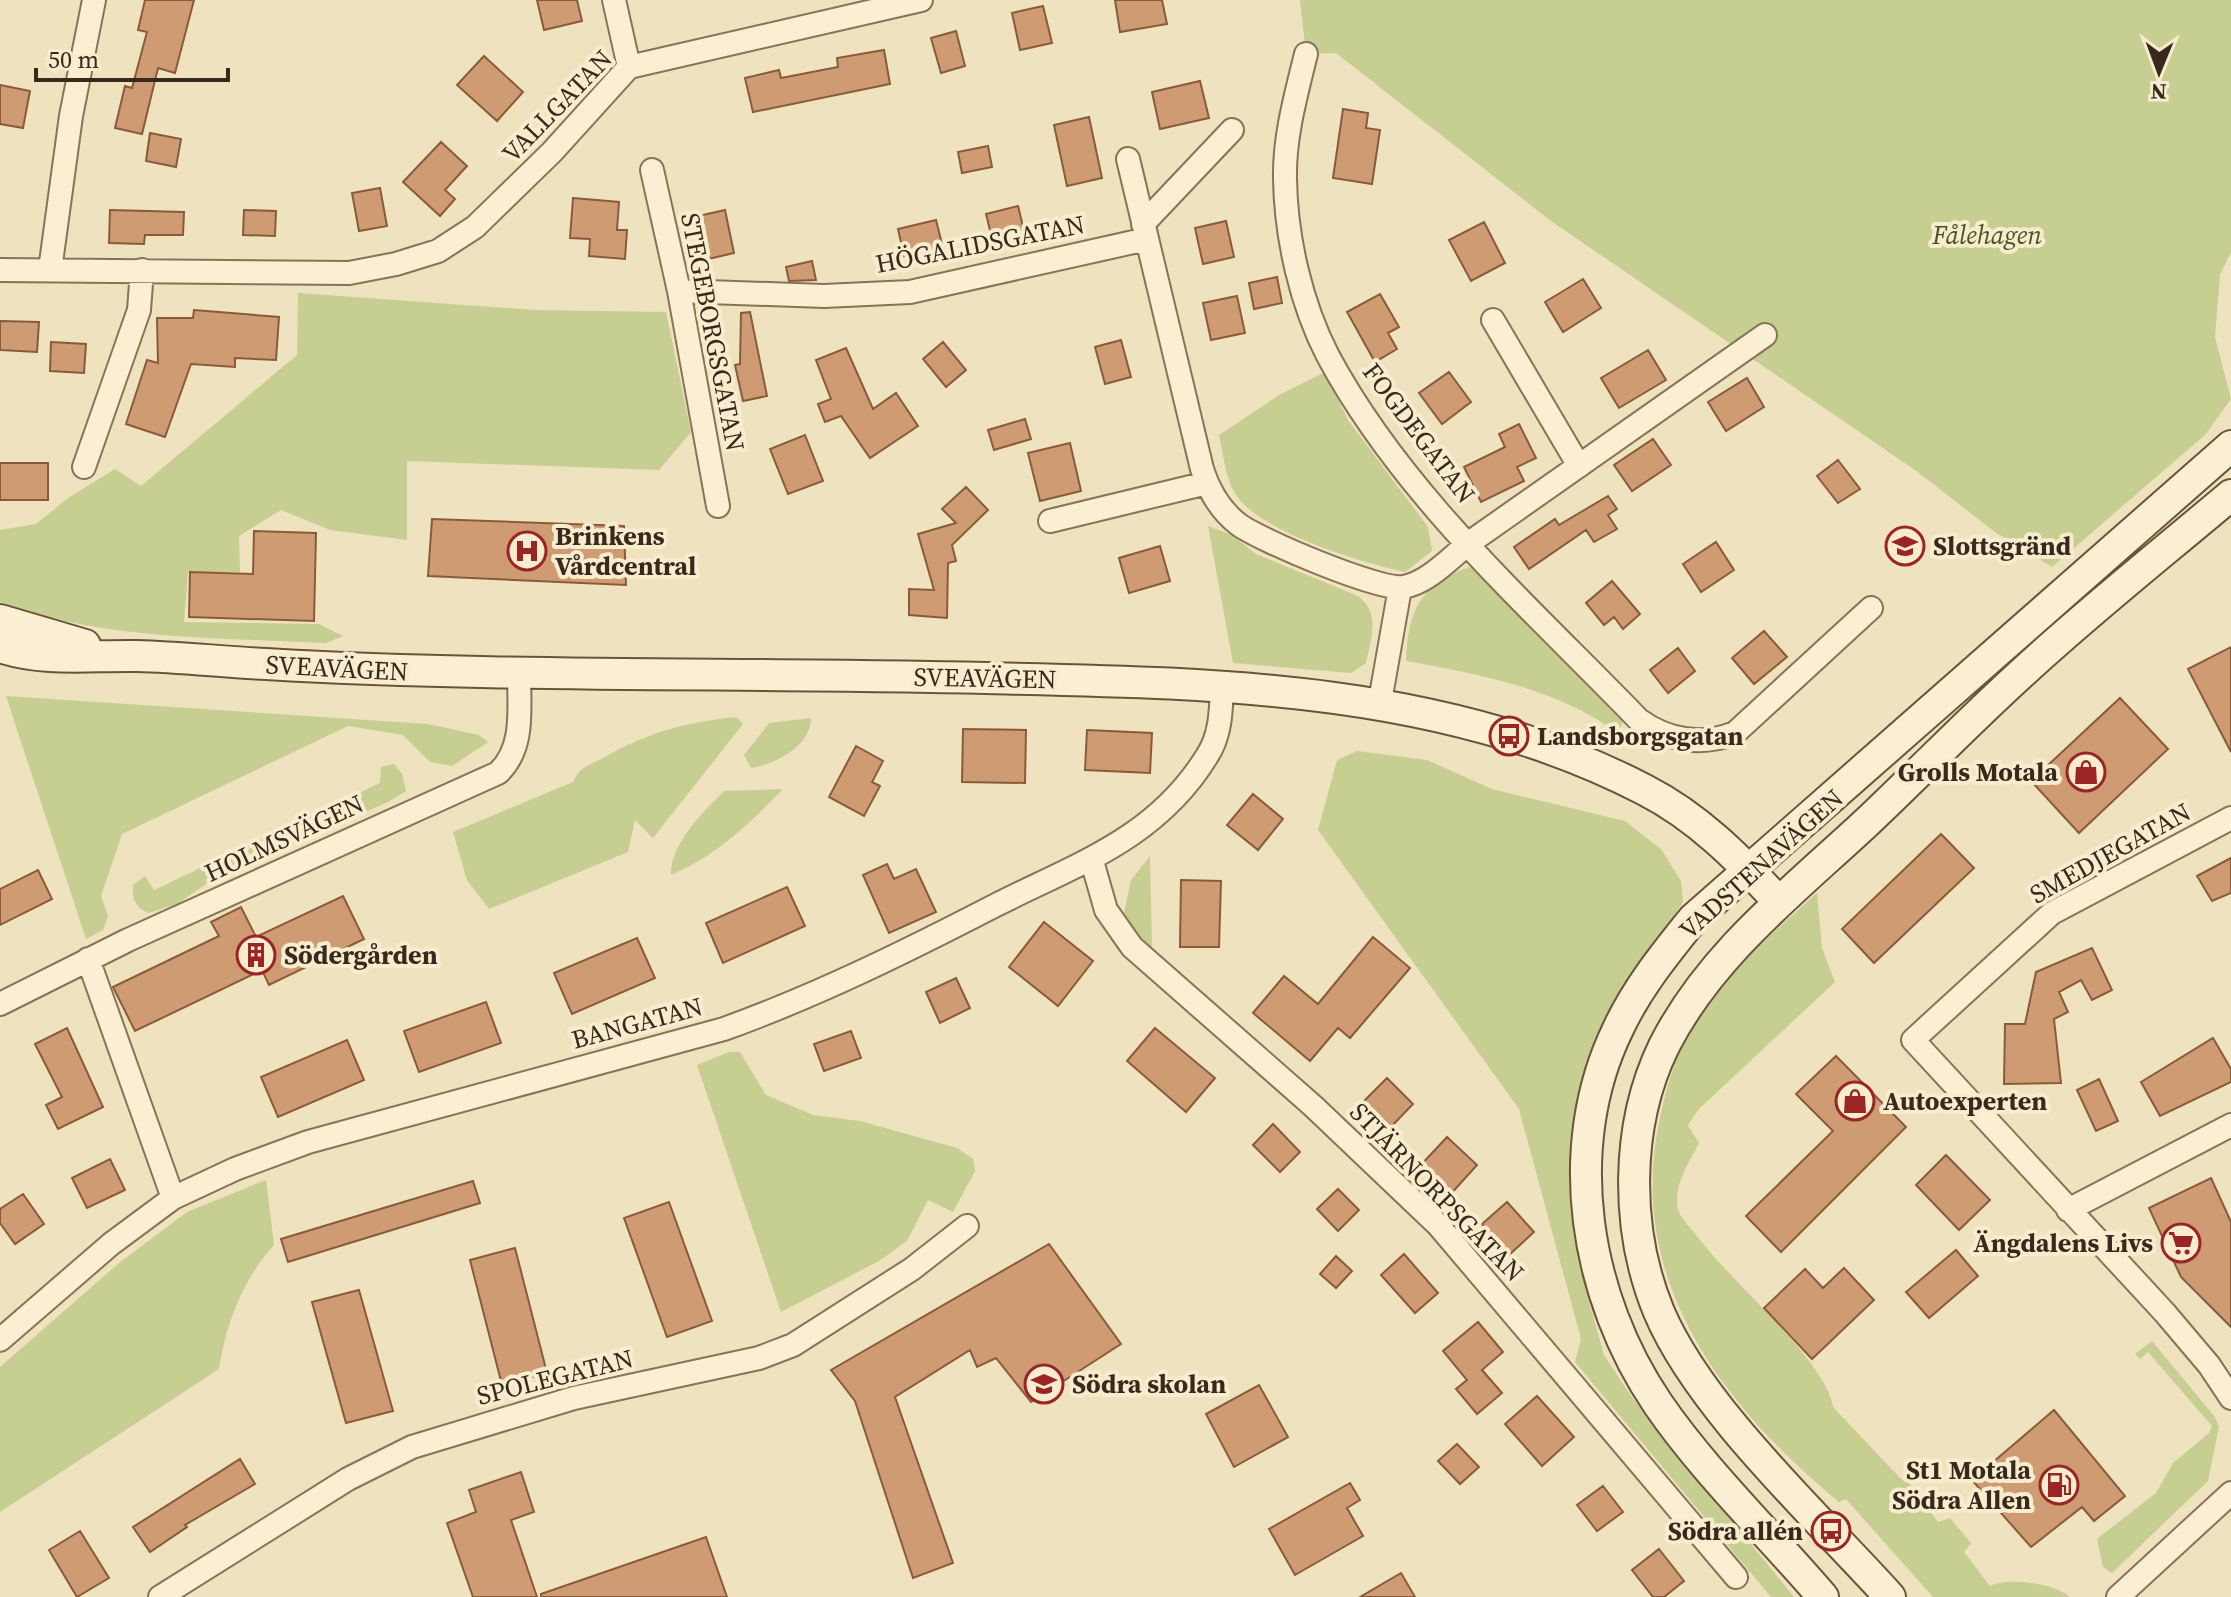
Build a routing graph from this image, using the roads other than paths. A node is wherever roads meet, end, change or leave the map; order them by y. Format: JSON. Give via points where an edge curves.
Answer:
{"nodes":[{"id":1,"x":94,"y":0,"type":"edge"},
{"id":2,"x":614,"y":0,"type":"edge"},
{"id":3,"x":921,"y":0,"type":"edge"},
{"id":4,"x":1306,"y":54,"type":"dead end"},
{"id":5,"x":629,"y":67,"type":"junction"},
{"id":6,"x":1232,"y":130,"type":"dead end"},
{"id":7,"x":1128,"y":159,"type":"dead end"},
{"id":8,"x":652,"y":170,"type":"dead end"},
{"id":9,"x":1145,"y":232,"type":"junction"},
{"id":10,"x":0,"y":270,"type":"edge"},
{"id":11,"x":50,"y":270,"type":"junction"},
{"id":12,"x":142,"y":270,"type":"junction"},
{"id":13,"x":679,"y":291,"type":"junction"},
{"id":14,"x":1493,"y":320,"type":"dead end"},
{"id":15,"x":1765,"y":335,"type":"dead end"},
{"id":16,"x":2231,"y":446,"type":"edge"},
{"id":17,"x":1579,"y":466,"type":"junction"},
{"id":18,"x":84,"y":467,"type":"dead end"},
{"id":19,"x":1207,"y":483,"type":"junction"},
{"id":20,"x":2231,"y":495,"type":"edge"},
{"id":21,"x":718,"y":506,"type":"dead end"},
{"id":22,"x":1050,"y":521,"type":"dead end"},
{"id":23,"x":1469,"y":543,"type":"junction"},
{"id":24,"x":1400,"y":588,"type":"junction"},
{"id":25,"x":1871,"y":608,"type":"dead end"},
{"id":26,"x":0,"y":620,"type":"edge"},
{"id":27,"x":0,"y":647,"type":"edge"},
{"id":28,"x":134,"y":656,"type":"junction"},
{"id":29,"x":519,"y":674,"type":"junction"},
{"id":30,"x":1222,"y":686,"type":"junction"},
{"id":31,"x":1379,"y":707,"type":"junction"},
{"id":32,"x":2231,"y":818,"type":"edge"},
{"id":33,"x":1092,"y":861,"type":"junction"},
{"id":34,"x":1748,"y":869,"type":"junction"},
{"id":35,"x":1779,"y":902,"type":"junction"},
{"id":36,"x":88,"y":959,"type":"junction"},
{"id":37,"x":0,"y":1004,"type":"edge"},
{"id":38,"x":2231,"y":1125,"type":"edge"},
{"id":39,"x":173,"y":1198,"type":"junction"},
{"id":40,"x":2068,"y":1210,"type":"junction"},
{"id":41,"x":967,"y":1226,"type":"dead end"},
{"id":42,"x":0,"y":1340,"type":"edge"},
{"id":43,"x":2231,"y":1398,"type":"edge"},
{"id":44,"x":2231,"y":1493,"type":"edge"},
{"id":45,"x":1736,"y":1577,"type":"dead end"},
{"id":46,"x":160,"y":1597,"type":"edge"},
{"id":47,"x":1823,"y":1597,"type":"edge"},
{"id":48,"x":1890,"y":1597,"type":"edge"},
{"id":49,"x":2118,"y":1597,"type":"edge"}],
"edges":[{"from":1,"to":11,"type":"street","via":[[71,116]]},
{"from":2,"to":5,"type":"street"},
{"from":3,"to":5,"type":"street","name":"VALLGATAN"},
{"from":4,"to":23,"type":"street","name":"FOGDEGATAN","via":[[1287,139],[1285,180],[1303,293],[1328,354],[1378,432]]},
{"from":5,"to":12,"type":"street","name":"VALLGATAN","via":[[475,227],[438,251],[349,273]]},
{"from":6,"to":9,"type":"street"},
{"from":7,"to":9,"type":"street"},
{"from":8,"to":13,"type":"street","name":"STEGEBORGSGATAN"},
{"from":9,"to":13,"type":"street","name":"HÖGALIDSGATAN","via":[[910,292],[824,296]]},
{"from":9,"to":19,"type":"street"},
{"from":10,"to":11,"type":"street"},
{"from":11,"to":12,"type":"street"},
{"from":12,"to":18,"type":"street","via":[[139,310]]},
{"from":13,"to":21,"type":"street","name":"STEGEBORGSGATAN"},
{"from":14,"to":17,"type":"street"},
{"from":15,"to":17,"type":"street"},
{"from":16,"to":34,"type":"main road","name":"VADSTENAVÄGEN"},
{"from":17,"to":23,"type":"street"},
{"from":19,"to":22,"type":"street"},
{"from":19,"to":24,"type":"street","via":[[1225,512],[1251,532],[1377,585]]},
{"from":20,"to":35,"type":"main road","name":"VADSTENAVÄGEN","via":[[2022,673]]},
{"from":23,"to":24,"type":"street","via":[[1423,580]]},
{"from":23,"to":25,"type":"street","name":"FOGDEGATAN","via":[[1639,720],[1667,737],[1723,738],[1745,727]]},
{"from":24,"to":31,"type":"street"},
{"from":26,"to":28,"type":"main road","name":"SVEAVÄGEN"},
{"from":27,"to":28,"type":"main road","name":"SVEAVÄGEN","via":[[60,659]]},
{"from":28,"to":29,"type":"main road","name":"SVEAVÄGEN"},
{"from":29,"to":30,"type":"main road","name":"SVEAVÄGEN","via":[[844,674]]},
{"from":29,"to":36,"type":"street","name":"HOLMSVÄGEN","via":[[517,743],[498,773]]},
{"from":30,"to":31,"type":"main road","name":"SVEAVÄGEN"},
{"from":30,"to":33,"type":"street","name":"BANGATAN","via":[[1217,735],[1199,767],[1143,828]]},
{"from":31,"to":34,"type":"main road","name":"SVEAVÄGEN","via":[[1482,727],[1592,765],[1648,791],[1696,822]]},
{"from":32,"to":40,"type":"street","name":"SMEDJEGATAN","via":[[2052,913],[1913,1040]]},
{"from":33,"to":39,"type":"street","name":"BANGATAN","via":[[765,1015],[308,1142]]},
{"from":33,"to":45,"type":"street","name":"STJÄRNORPSGATAN","via":[[1106,910],[1132,947],[1313,1106],[1438,1225]]},
{"from":34,"to":35,"type":"main road","name":"SVEAVÄGEN"},
{"from":34,"to":47,"type":"main road","name":"VADSTENAVÄGEN","via":[[1693,919],[1646,979],[1618,1029],[1593,1099],[1586,1140],[1589,1223],[1615,1323],[1658,1404]]},
{"from":35,"to":48,"type":"main road","name":"VADSTENAVÄGEN","via":[[1715,968],[1685,1007],[1663,1049],[1644,1096],[1636,1144],[1639,1239],[1660,1315],[1709,1393]]},
{"from":36,"to":37,"type":"street","name":"HOLMSVÄGEN"},
{"from":36,"to":39,"type":"street"},
{"from":38,"to":40,"type":"street"},
{"from":39,"to":42,"type":"street","name":"BANGATAN"},
{"from":40,"to":43,"type":"street","via":[[2165,1313]]},
{"from":41,"to":46,"type":"street","name":"SPOLEGATAN","via":[[912,1269],[793,1345],[759,1358],[544,1406],[412,1447],[348,1479]]},
{"from":44,"to":49,"type":"street"}]}
